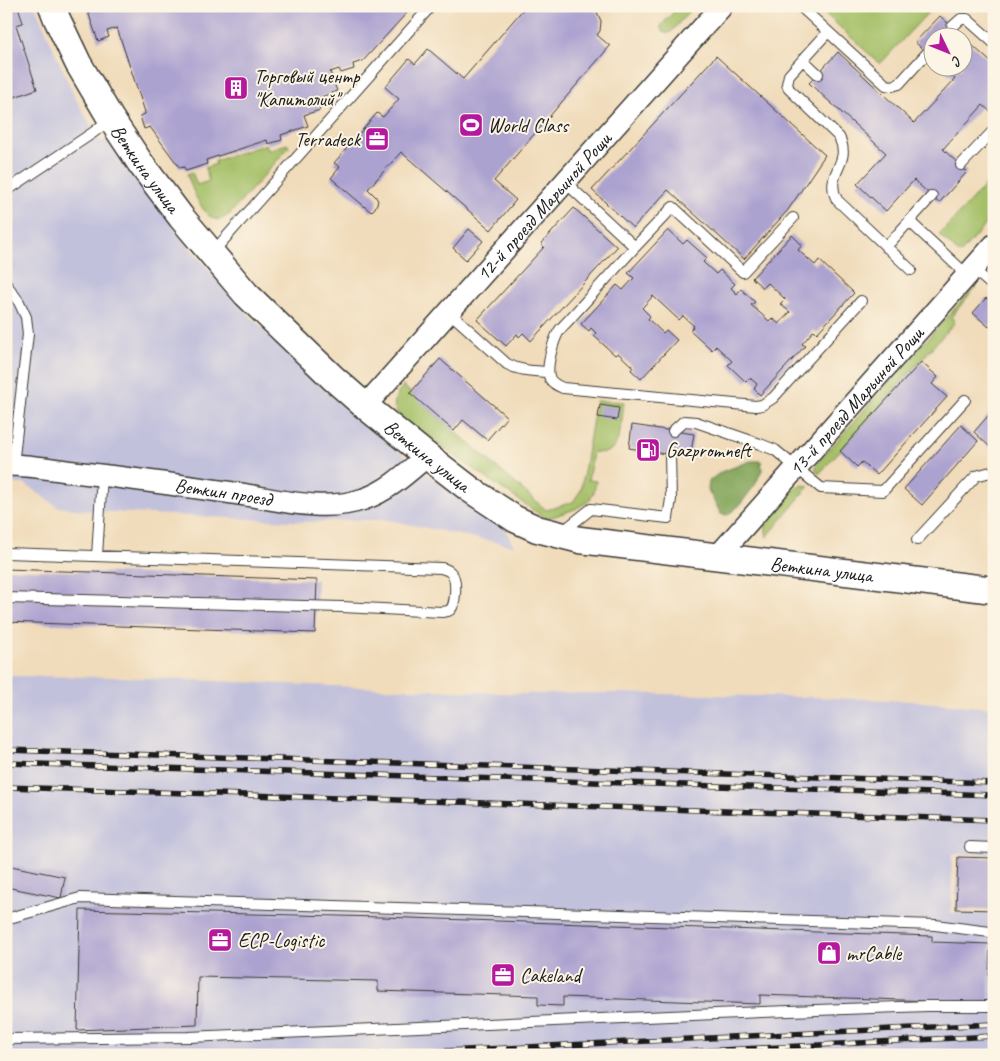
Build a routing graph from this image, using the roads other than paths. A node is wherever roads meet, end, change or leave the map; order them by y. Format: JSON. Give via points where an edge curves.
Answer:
{"nodes":[{"id":1,"x":52,"y":6,"type":"edge"},
{"id":2,"x":431,"y":6,"type":"edge"},
{"id":3,"x":722,"y":6,"type":"edge"},
{"id":4,"x":800,"y":6,"type":"edge"},
{"id":5,"x":952,"y":26,"type":"dead end"},
{"id":6,"x":828,"y":32,"type":"junction"},
{"id":7,"x":994,"y":43,"type":"edge"},
{"id":8,"x":922,"y":59,"type":"edge"},
{"id":9,"x":803,"y":60,"type":"junction"},
{"id":10,"x":818,"y":74,"type":"dead end"},
{"id":11,"x":111,"y":119,"type":"junction"},
{"id":12,"x":994,"y":130,"type":"edge"},
{"id":13,"x":961,"y":165,"type":"dead end"},
{"id":14,"x":564,"y":182,"type":"junction"},
{"id":15,"x":6,"y":191,"type":"edge"},
{"id":16,"x":932,"y":196,"type":"dead end"},
{"id":17,"x":793,"y":218,"type":"dead end"},
{"id":18,"x":909,"y":222,"type":"junction"},
{"id":19,"x":994,"y":245,"type":"edge"},
{"id":20,"x":635,"y":247,"type":"junction"},
{"id":21,"x":886,"y":247,"type":"junction"},
{"id":22,"x":212,"y":254,"type":"junction"},
{"id":23,"x":911,"y":270,"type":"dead end"},
{"id":24,"x":970,"y":272,"type":"junction"},
{"id":25,"x":6,"y":284,"type":"edge"},
{"id":26,"x":994,"y":287,"type":"edge"},
{"id":27,"x":861,"y":301,"type":"dead end"},
{"id":28,"x":449,"y":312,"type":"junction"},
{"id":29,"x":548,"y":372,"type":"junction"},
{"id":30,"x":965,"y":400,"type":"dead end"},
{"id":31,"x":365,"y":406,"type":"junction"},
{"id":32,"x":673,"y":431,"type":"dead end"},
{"id":33,"x":670,"y":454,"type":"dead end"},
{"id":34,"x":426,"y":456,"type":"junction"},
{"id":35,"x":10,"y":465,"type":"edge"},
{"id":36,"x":796,"y":468,"type":"junction"},
{"id":37,"x":994,"y":471,"type":"edge"},
{"id":38,"x":102,"y":474,"type":"junction"},
{"id":39,"x":558,"y":535,"type":"junction"},
{"id":40,"x":917,"y":540,"type":"dead end"},
{"id":41,"x":6,"y":553,"type":"edge"},
{"id":42,"x":97,"y":556,"type":"junction"},
{"id":43,"x":717,"y":557,"type":"junction"},
{"id":44,"x":994,"y":590,"type":"edge"},
{"id":45,"x":6,"y":598,"type":"edge"},
{"id":46,"x":970,"y":847,"type":"dead end"},
{"id":47,"x":994,"y":848,"type":"edge"},
{"id":48,"x":6,"y":919,"type":"edge"},
{"id":49,"x":994,"y":934,"type":"edge"},
{"id":50,"x":994,"y":1006,"type":"edge"},
{"id":51,"x":6,"y":1039,"type":"edge"}],
"edges":[{"from":1,"to":11,"type":"street","name":"Веткина улица","via":[[78,64]]},
{"from":2,"to":22,"type":"lane"},
{"from":3,"to":14,"type":"street","name":"12-й проезд Марьиной Рощи"},
{"from":4,"to":6,"type":"lane"},
{"from":5,"to":7,"type":"lane","via":[[961,19],[967,19]]},
{"from":6,"to":8,"type":"lane","via":[[889,86],[899,84]]},
{"from":6,"to":9,"type":"lane"},
{"from":9,"to":10,"type":"lane"},
{"from":9,"to":21,"type":"lane","via":[[789,75],[787,84],[841,141],[843,157],[833,180],[834,194],[842,206]]},
{"from":11,"to":15,"type":"lane"},
{"from":11,"to":22,"type":"street","name":"Веткина улица","via":[[141,164]]},
{"from":12,"to":13,"type":"lane"},
{"from":14,"to":20,"type":"lane"},
{"from":14,"to":28,"type":"street","name":"12-й проезд Марьиной Рощи"},
{"from":16,"to":18,"type":"lane"},
{"from":17,"to":20,"type":"lane","via":[[743,272],[673,208]]},
{"from":18,"to":21,"type":"lane"},
{"from":18,"to":24,"type":"lane"},
{"from":19,"to":24,"type":"street","name":"13-й проезд Марьиной Рощи"},
{"from":20,"to":29,"type":"lane","via":[[559,331]]},
{"from":21,"to":23,"type":"lane"},
{"from":22,"to":31,"type":"street","name":"Веткина улица","via":[[246,294]]},
{"from":24,"to":26,"type":"lane"},
{"from":24,"to":36,"type":"street","name":"13-й проезд Марьиной Рощи"},
{"from":25,"to":35,"type":"lane","via":[[26,317],[28,334]]},
{"from":27,"to":29,"type":"lane","via":[[773,398],[762,405],[563,388],[551,380]]},
{"from":28,"to":29,"type":"lane","via":[[507,364],[526,371]]},
{"from":28,"to":31,"type":"street","name":"12-й проезд Марьиной Рощи"},
{"from":30,"to":36,"type":"lane","via":[[883,491],[821,488]]},
{"from":31,"to":34,"type":"street","name":"Веткина улица"},
{"from":32,"to":36,"type":"lane","via":[[684,421],[696,422],[775,450]]},
{"from":33,"to":39,"type":"lane","via":[[668,518],[591,509]]},
{"from":34,"to":38,"type":"street","name":"Веткин проезд","via":[[381,492],[340,505],[286,501]]},
{"from":34,"to":39,"type":"street","name":"Веткина улица","via":[[515,519]]},
{"from":35,"to":38,"type":"street","name":"Веткин проезд"},
{"from":36,"to":43,"type":"street","name":"13-й проезд Марьиной Рощи"},
{"from":37,"to":40,"type":"lane","via":[[976,476]]},
{"from":38,"to":42,"type":"lane"},
{"from":39,"to":43,"type":"street","name":"Веткина улица"},
{"from":41,"to":42,"type":"lane"},
{"from":42,"to":45,"type":"lane","via":[[441,568],[451,572],[455,579],[454,604],[450,610],[442,612]]},
{"from":43,"to":44,"type":"street","name":"Веткина улица"},
{"from":46,"to":47,"type":"lane"},
{"from":48,"to":49,"type":"lane","via":[[80,898],[935,925]]},
{"from":50,"to":51,"type":"lane","via":[[762,1012],[189,1037]]}]}
